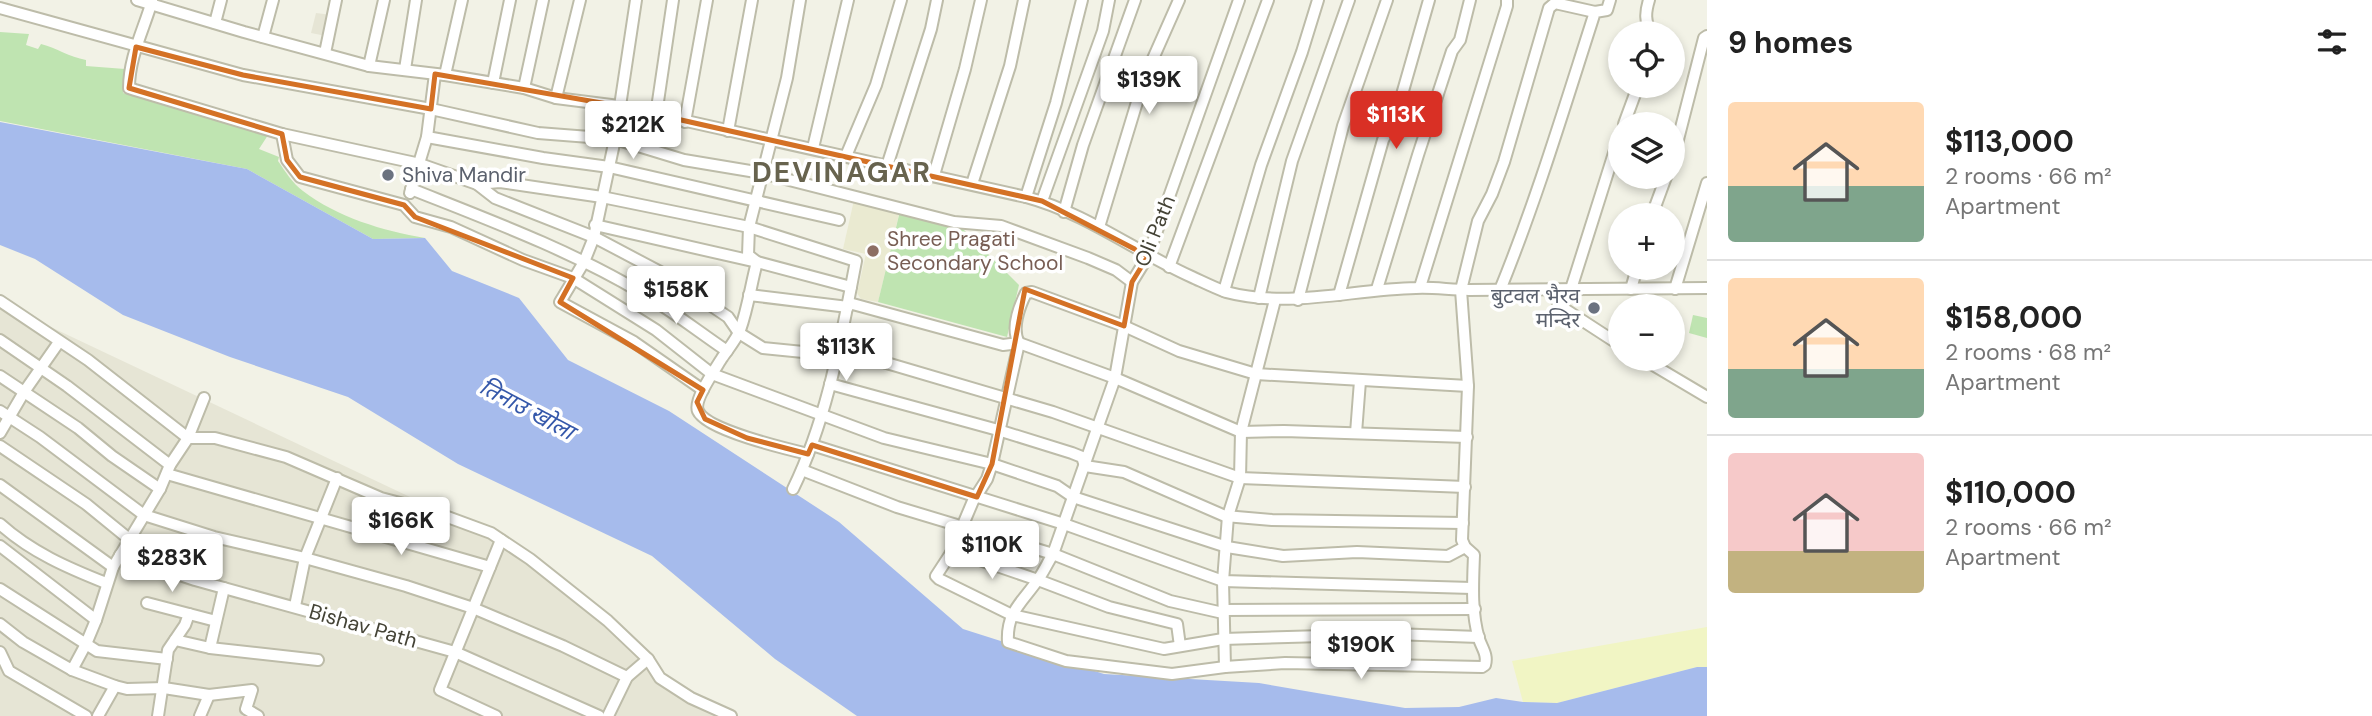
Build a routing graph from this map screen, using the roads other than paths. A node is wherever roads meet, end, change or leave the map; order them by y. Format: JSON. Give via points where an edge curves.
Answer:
{"nodes":[{"id":1,"x":137,"y":0,"type":"edge"},
{"id":2,"x":221,"y":0,"type":"edge"},
{"id":3,"x":273,"y":0,"type":"edge"},
{"id":4,"x":335,"y":0,"type":"edge"},
{"id":5,"x":384,"y":0,"type":"edge"},
{"id":6,"x":415,"y":0,"type":"edge"},
{"id":7,"x":462,"y":0,"type":"edge"},
{"id":8,"x":510,"y":0,"type":"edge"},
{"id":9,"x":543,"y":0,"type":"edge"},
{"id":10,"x":580,"y":0,"type":"edge"},
{"id":11,"x":636,"y":0,"type":"edge"},
{"id":12,"x":673,"y":0,"type":"edge"},
{"id":13,"x":707,"y":0,"type":"edge"},
{"id":14,"x":752,"y":0,"type":"edge"},
{"id":15,"x":800,"y":0,"type":"edge"},
{"id":16,"x":848,"y":0,"type":"edge"},
{"id":17,"x":901,"y":0,"type":"edge"},
{"id":18,"x":937,"y":0,"type":"edge"},
{"id":19,"x":981,"y":0,"type":"edge"},
{"id":20,"x":1024,"y":0,"type":"edge"},
{"id":21,"x":1082,"y":0,"type":"edge"},
{"id":22,"x":1109,"y":0,"type":"edge"},
{"id":23,"x":1135,"y":0,"type":"edge"},
{"id":24,"x":1179,"y":0,"type":"edge"},
{"id":25,"x":1239,"y":0,"type":"edge"},
{"id":26,"x":1268,"y":0,"type":"edge"},
{"id":27,"x":1318,"y":0,"type":"edge"},
{"id":28,"x":1349,"y":0,"type":"edge"},
{"id":29,"x":1387,"y":0,"type":"edge"},
{"id":30,"x":1429,"y":0,"type":"edge"},
{"id":31,"x":1470,"y":0,"type":"edge"},
{"id":32,"x":1507,"y":0,"type":"edge"},
{"id":33,"x":1610,"y":0,"type":"edge"},
{"id":34,"x":1649,"y":0,"type":"edge"},
{"id":35,"x":152,"y":3,"type":"edge"},
{"id":36,"x":1569,"y":3,"type":"edge"},
{"id":37,"x":0,"y":8,"type":"edge"},
{"id":38,"x":1595,"y":12,"type":"junction"},
{"id":39,"x":1646,"y":21,"type":"edge"},
{"id":40,"x":215,"y":23,"type":"junction"},
{"id":41,"x":1707,"y":36,"type":"edge"},
{"id":42,"x":263,"y":37,"type":"junction"},
{"id":43,"x":136,"y":47,"type":"junction"},
{"id":44,"x":325,"y":53,"type":"junction"},
{"id":45,"x":369,"y":66,"type":"junction"},
{"id":46,"x":405,"y":69,"type":"junction"},
{"id":47,"x":440,"y":75,"type":"junction"},
{"id":48,"x":493,"y":83,"type":"junction"},
{"id":49,"x":524,"y":88,"type":"junction"},
{"id":50,"x":556,"y":98,"type":"junction"},
{"id":51,"x":619,"y":106,"type":"junction"},
{"id":52,"x":431,"y":109,"type":"junction"},
{"id":53,"x":1685,"y":112,"type":"edge"},
{"id":54,"x":656,"y":115,"type":"junction"},
{"id":55,"x":685,"y":121,"type":"junction"},
{"id":56,"x":728,"y":131,"type":"junction"},
{"id":57,"x":282,"y":134,"type":"junction"},
{"id":58,"x":427,"y":137,"type":"junction"},
{"id":59,"x":615,"y":139,"type":"junction"},
{"id":60,"x":770,"y":139,"type":"junction"},
{"id":61,"x":813,"y":148,"type":"junction"},
{"id":62,"x":846,"y":156,"type":"junction"},
{"id":63,"x":419,"y":164,"type":"junction"},
{"id":64,"x":887,"y":166,"type":"junction"},
{"id":65,"x":609,"y":167,"type":"junction"},
{"id":66,"x":762,"y":173,"type":"junction"},
{"id":67,"x":1608,"y":173,"type":"edge"},
{"id":68,"x":934,"y":175,"type":"junction"},
{"id":69,"x":1707,"y":183,"type":"edge"},
{"id":70,"x":477,"y":184,"type":"junction"},
{"id":71,"x":972,"y":184,"type":"junction"},
{"id":72,"x":411,"y":189,"type":"junction"},
{"id":73,"x":601,"y":197,"type":"junction"},
{"id":74,"x":1026,"y":197,"type":"junction"},
{"id":75,"x":1042,"y":201,"type":"junction"},
{"id":76,"x":756,"y":202,"type":"junction"},
{"id":77,"x":404,"y":205,"type":"junction"},
{"id":78,"x":1064,"y":212,"type":"junction"},
{"id":79,"x":839,"y":220,"type":"dead end"},
{"id":80,"x":1098,"y":226,"type":"junction"},
{"id":81,"x":749,"y":227,"type":"junction"},
{"id":82,"x":594,"y":231,"type":"junction"},
{"id":83,"x":1148,"y":256,"type":"junction"},
{"id":84,"x":584,"y":262,"type":"junction"},
{"id":85,"x":757,"y":262,"type":"junction"},
{"id":86,"x":1170,"y":267,"type":"junction"},
{"id":87,"x":573,"y":278,"type":"junction"},
{"id":88,"x":1633,"y":280,"type":"edge"},
{"id":89,"x":1132,"y":282,"type":"junction"},
{"id":90,"x":851,"y":287,"type":"junction"},
{"id":91,"x":1420,"y":287,"type":"junction"},
{"id":92,"x":1707,"y":288,"type":"edge"},
{"id":93,"x":1377,"y":289,"type":"junction"},
{"id":94,"x":1550,"y":289,"type":"junction"},
{"id":95,"x":1572,"y":289,"type":"junction"},
{"id":96,"x":1630,"y":289,"type":"junction"},
{"id":97,"x":1675,"y":289,"type":"junction"},
{"id":98,"x":1461,"y":290,"type":"junction"},
{"id":99,"x":1500,"y":290,"type":"junction"},
{"id":100,"x":1224,"y":291,"type":"junction"},
{"id":101,"x":749,"y":295,"type":"junction"},
{"id":102,"x":1339,"y":295,"type":"junction"},
{"id":103,"x":1259,"y":298,"type":"junction"},
{"id":104,"x":1275,"y":300,"type":"junction"},
{"id":105,"x":1298,"y":300,"type":"junction"},
{"id":106,"x":0,"y":301,"type":"edge"},
{"id":107,"x":848,"y":305,"type":"junction"},
{"id":108,"x":1124,"y":326,"type":"junction"},
{"id":109,"x":739,"y":333,"type":"junction"},
{"id":110,"x":1608,"y":337,"type":"edge"},
{"id":111,"x":0,"y":340,"type":"edge"},
{"id":112,"x":59,"y":342,"type":"junction"},
{"id":113,"x":1019,"y":343,"type":"junction"},
{"id":114,"x":727,"y":351,"type":"junction"},
{"id":115,"x":839,"y":354,"type":"junction"},
{"id":116,"x":40,"y":368,"type":"junction"},
{"id":117,"x":1663,"y":371,"type":"edge"},
{"id":118,"x":712,"y":374,"type":"junction"},
{"id":119,"x":1256,"y":374,"type":"junction"},
{"id":120,"x":0,"y":376,"type":"edge"},
{"id":121,"x":1115,"y":378,"type":"junction"},
{"id":122,"x":1360,"y":381,"type":"junction"},
{"id":123,"x":830,"y":384,"type":"junction"},
{"id":124,"x":1468,"y":386,"type":"junction"},
{"id":125,"x":703,"y":390,"type":"junction"},
{"id":126,"x":24,"y":392,"type":"junction"},
{"id":127,"x":1005,"y":397,"type":"junction"},
{"id":128,"x":1707,"y":397,"type":"edge"},
{"id":129,"x":204,"y":398,"type":"dead end"},
{"id":130,"x":821,"y":413,"type":"junction"},
{"id":131,"x":5,"y":414,"type":"edge"},
{"id":132,"x":1098,"y":429,"type":"junction"},
{"id":133,"x":998,"y":430,"type":"junction"},
{"id":134,"x":1241,"y":432,"type":"junction"},
{"id":135,"x":0,"y":433,"type":"edge"},
{"id":136,"x":1356,"y":433,"type":"junction"},
{"id":137,"x":1467,"y":437,"type":"junction"},
{"id":138,"x":188,"y":438,"type":"junction"},
{"id":139,"x":0,"y":446,"type":"edge"},
{"id":140,"x":810,"y":450,"type":"junction"},
{"id":141,"x":992,"y":464,"type":"junction"},
{"id":142,"x":1085,"y":466,"type":"junction"},
{"id":143,"x":169,"y":469,"type":"junction"},
{"id":144,"x":802,"y":470,"type":"junction"},
{"id":145,"x":337,"y":478,"type":"junction"},
{"id":146,"x":1240,"y":478,"type":"junction"},
{"id":147,"x":0,"y":485,"type":"edge"},
{"id":148,"x":1465,"y":487,"type":"junction"},
{"id":149,"x":160,"y":489,"type":"junction"},
{"id":150,"x":793,"y":489,"type":"dead end"},
{"id":151,"x":977,"y":497,"type":"junction"},
{"id":152,"x":1073,"y":497,"type":"junction"},
{"id":153,"x":144,"y":515,"type":"junction"},
{"id":154,"x":1228,"y":516,"type":"junction"},
{"id":155,"x":322,"y":517,"type":"junction"},
{"id":156,"x":1463,"y":523,"type":"junction"},
{"id":157,"x":0,"y":524,"type":"edge"},
{"id":158,"x":1063,"y":524,"type":"junction"},
{"id":159,"x":962,"y":526,"type":"junction"},
{"id":160,"x":129,"y":539,"type":"junction"},
{"id":161,"x":501,"y":540,"type":"junction"},
{"id":162,"x":0,"y":546,"type":"edge"},
{"id":163,"x":1227,"y":547,"type":"junction"},
{"id":164,"x":1465,"y":547,"type":"junction"},
{"id":165,"x":951,"y":553,"type":"junction"},
{"id":166,"x":1053,"y":554,"type":"junction"},
{"id":167,"x":120,"y":555,"type":"junction"},
{"id":168,"x":305,"y":558,"type":"junction"},
{"id":169,"x":113,"y":566,"type":"junction"},
{"id":170,"x":490,"y":567,"type":"junction"},
{"id":171,"x":1038,"y":580,"type":"junction"},
{"id":172,"x":1223,"y":582,"type":"junction"},
{"id":173,"x":106,"y":583,"type":"junction"},
{"id":174,"x":224,"y":588,"type":"junction"},
{"id":175,"x":1472,"y":588,"type":"junction"},
{"id":176,"x":0,"y":589,"type":"edge"},
{"id":177,"x":147,"y":603,"type":"dead end"},
{"id":178,"x":295,"y":607,"type":"junction"},
{"id":179,"x":473,"y":608,"type":"junction"},
{"id":180,"x":1475,"y":609,"type":"junction"},
{"id":181,"x":1223,"y":611,"type":"junction"},
{"id":182,"x":189,"y":614,"type":"junction"},
{"id":183,"x":1012,"y":615,"type":"junction"},
{"id":184,"x":96,"y":620,"type":"junction"},
{"id":185,"x":216,"y":621,"type":"junction"},
{"id":186,"x":0,"y":624,"type":"edge"},
{"id":187,"x":1479,"y":637,"type":"junction"},
{"id":188,"x":1223,"y":639,"type":"junction"},
{"id":189,"x":175,"y":640,"type":"junction"},
{"id":190,"x":86,"y":644,"type":"junction"},
{"id":191,"x":1180,"y":646,"type":"junction"},
{"id":192,"x":210,"y":648,"type":"junction"},
{"id":193,"x":0,"y":652,"type":"edge"},
{"id":194,"x":455,"y":652,"type":"junction"},
{"id":195,"x":167,"y":659,"type":"junction"},
{"id":196,"x":649,"y":659,"type":"junction"},
{"id":197,"x":318,"y":660,"type":"dead end"},
{"id":198,"x":1225,"y":667,"type":"junction"},
{"id":199,"x":72,"y":670,"type":"junction"},
{"id":200,"x":627,"y":677,"type":"junction"},
{"id":201,"x":115,"y":686,"type":"junction"},
{"id":202,"x":164,"y":688,"type":"junction"},
{"id":203,"x":209,"y":695,"type":"junction"},
{"id":204,"x":476,"y":712,"type":"edge"},
{"id":205,"x":86,"y":716,"type":"edge"},
{"id":206,"x":98,"y":716,"type":"edge"},
{"id":207,"x":158,"y":716,"type":"edge"},
{"id":208,"x":200,"y":716,"type":"edge"},
{"id":209,"x":258,"y":716,"type":"edge"},
{"id":210,"x":496,"y":716,"type":"edge"},
{"id":211,"x":599,"y":716,"type":"edge"},
{"id":212,"x":608,"y":716,"type":"edge"},
{"id":213,"x":731,"y":716,"type":"edge"}],
"edges":[{"from":1,"to":35,"type":"street"},
{"from":2,"to":40,"type":"street"},
{"from":3,"to":42,"type":"street"},
{"from":4,"to":44,"type":"street"},
{"from":5,"to":45,"type":"street"},
{"from":6,"to":46,"type":"street"},
{"from":7,"to":47,"type":"street"},
{"from":8,"to":48,"type":"street"},
{"from":9,"to":49,"type":"street"},
{"from":10,"to":50,"type":"street"},
{"from":11,"to":51,"type":"street"},
{"from":12,"to":54,"type":"street"},
{"from":13,"to":55,"type":"street"},
{"from":14,"to":56,"type":"street"},
{"from":15,"to":60,"type":"street","via":[[787,78]]},
{"from":16,"to":61,"type":"street"},
{"from":17,"to":62,"type":"street","via":[[876,85]]},
{"from":18,"to":64,"type":"street"},
{"from":19,"to":68,"type":"street"},
{"from":20,"to":71,"type":"street","via":[[1010,66]]},
{"from":21,"to":74,"type":"street"},
{"from":22,"to":75,"type":"street","via":[[1103,31]]},
{"from":23,"to":78,"type":"street"},
{"from":24,"to":80,"type":"street","via":[[1144,79]]},
{"from":25,"to":83,"type":"street","name":"Oli Path"},
{"from":26,"to":86,"type":"street"},
{"from":27,"to":100,"type":"street","via":[[1261,165]]},
{"from":28,"to":103,"type":"street","via":[[1292,161]]},
{"from":29,"to":105,"type":"street","via":[[1343,127]]},
{"from":30,"to":102,"type":"street"},
{"from":31,"to":93,"type":"street"},
{"from":32,"to":91,"type":"street"},
{"from":33,"to":38,"type":"street","via":[[1607,10]]},
{"from":34,"to":39,"type":"street"},
{"from":35,"to":40,"type":"street"},
{"from":35,"to":43,"type":"street"},
{"from":36,"to":38,"type":"street"},
{"from":36,"to":98,"type":"street","via":[[1549,8],[1504,162],[1478,221]]},
{"from":37,"to":43,"type":"street"},
{"from":38,"to":99,"type":"street"},
{"from":40,"to":42,"type":"street"},
{"from":41,"to":53,"type":"street"},
{"from":42,"to":44,"type":"street"},
{"from":43,"to":52,"type":"street","via":[[243,75]]},
{"from":43,"to":57,"type":"street","via":[[129,88]]},
{"from":44,"to":45,"type":"street"},
{"from":45,"to":46,"type":"street"},
{"from":46,"to":47,"type":"street"},
{"from":47,"to":48,"type":"street"},
{"from":47,"to":52,"type":"street"},
{"from":48,"to":49,"type":"street"},
{"from":49,"to":50,"type":"street"},
{"from":50,"to":51,"type":"street"},
{"from":51,"to":54,"type":"street"},
{"from":51,"to":59,"type":"street"},
{"from":52,"to":58,"type":"street"},
{"from":52,"to":59,"type":"street","via":[[538,132]]},
{"from":54,"to":55,"type":"street"},
{"from":55,"to":56,"type":"street"},
{"from":56,"to":60,"type":"street"},
{"from":57,"to":63,"type":"street"},
{"from":57,"to":77,"type":"street","via":[[287,160],[300,177]]},
{"from":58,"to":63,"type":"street"},
{"from":58,"to":65,"type":"street"},
{"from":59,"to":65,"type":"street"},
{"from":59,"to":66,"type":"street","via":[[684,159]]},
{"from":60,"to":61,"type":"street"},
{"from":60,"to":66,"type":"street"},
{"from":61,"to":62,"type":"street"},
{"from":62,"to":64,"type":"street"},
{"from":63,"to":70,"type":"street"},
{"from":63,"to":72,"type":"street"},
{"from":64,"to":68,"type":"street"},
{"from":65,"to":73,"type":"street"},
{"from":65,"to":76,"type":"street"},
{"from":66,"to":76,"type":"street"},
{"from":66,"to":89,"type":"street","via":[[954,222],[1001,226],[1088,258]]},
{"from":67,"to":95,"type":"street"},
{"from":68,"to":71,"type":"street"},
{"from":69,"to":97,"type":"street"},
{"from":70,"to":73,"type":"street","via":[[500,182]]},
{"from":70,"to":82,"type":"street","via":[[495,198]]},
{"from":71,"to":74,"type":"street"},
{"from":72,"to":77,"type":"street"},
{"from":72,"to":84,"type":"street"},
{"from":73,"to":81,"type":"street"},
{"from":73,"to":82,"type":"street"},
{"from":74,"to":75,"type":"street"},
{"from":75,"to":78,"type":"street"},
{"from":76,"to":79,"type":"street"},
{"from":76,"to":81,"type":"street"},
{"from":77,"to":87,"type":"street","via":[[415,217],[451,227]]},
{"from":78,"to":80,"type":"street"},
{"from":80,"to":83,"type":"street"},
{"from":81,"to":85,"type":"street","via":[[748,255]]},
{"from":81,"to":90,"type":"street","via":[[856,261]]},
{"from":82,"to":84,"type":"street"},
{"from":82,"to":85,"type":"street"},
{"from":82,"to":109,"type":"street","via":[[728,317]]},
{"from":83,"to":86,"type":"street"},
{"from":83,"to":89,"type":"street","name":"Oli Path"},
{"from":84,"to":87,"type":"street"},
{"from":84,"to":114,"type":"street","via":[[643,293]]},
{"from":85,"to":90,"type":"street"},
{"from":85,"to":101,"type":"street"},
{"from":86,"to":100,"type":"street"},
{"from":87,"to":118,"type":"street","via":[[656,330]]},
{"from":87,"to":125,"type":"street","via":[[560,302],[634,342]]},
{"from":88,"to":96,"type":"street"},
{"from":89,"to":108,"type":"street","name":"Oli Path"},
{"from":90,"to":107,"type":"street"},
{"from":91,"to":93,"type":"street"},
{"from":91,"to":98,"type":"street"},
{"from":92,"to":97,"type":"street"},
{"from":93,"to":102,"type":"street"},
{"from":94,"to":95,"type":"street"},
{"from":94,"to":99,"type":"street"},
{"from":94,"to":110,"type":"street","via":[[1560,306]]},
{"from":95,"to":96,"type":"street"},
{"from":96,"to":97,"type":"street"},
{"from":98,"to":99,"type":"street"},
{"from":98,"to":124,"type":"street"},
{"from":100,"to":103,"type":"street"},
{"from":101,"to":107,"type":"street"},
{"from":101,"to":109,"type":"street"},
{"from":102,"to":105,"type":"street"},
{"from":103,"to":104,"type":"street"},
{"from":104,"to":105,"type":"street"},
{"from":104,"to":119,"type":"street"},
{"from":106,"to":112,"type":"street"},
{"from":107,"to":113,"type":"street","via":[[1003,345]]},
{"from":107,"to":115,"type":"street"},
{"from":108,"to":113,"type":"street","via":[[1032,292],[1021,302]]},
{"from":108,"to":119,"type":"street","via":[[1179,351]]},
{"from":108,"to":121,"type":"street","name":"Oli Path"},
{"from":109,"to":114,"type":"street"},
{"from":109,"to":115,"type":"street","via":[[763,348]]},
{"from":111,"to":116,"type":"street"},
{"from":112,"to":116,"type":"street"},
{"from":112,"to":138,"type":"street"},
{"from":113,"to":121,"type":"street"},
{"from":113,"to":127,"type":"street"},
{"from":114,"to":118,"type":"street"},
{"from":115,"to":123,"type":"street"},
{"from":115,"to":127,"type":"street","via":[[873,359]]},
{"from":116,"to":126,"type":"street"},
{"from":116,"to":143,"type":"street","via":[[118,423]]},
{"from":117,"to":128,"type":"street"},
{"from":118,"to":125,"type":"street"},
{"from":118,"to":130,"type":"street"},
{"from":119,"to":122,"type":"street"},
{"from":119,"to":134,"type":"street"},
{"from":120,"to":126,"type":"street"},
{"from":121,"to":132,"type":"street","name":"Oli Path"},
{"from":121,"to":134,"type":"street"},
{"from":122,"to":124,"type":"street"},
{"from":122,"to":136,"type":"street"},
{"from":123,"to":130,"type":"street"},
{"from":123,"to":133,"type":"street"},
{"from":124,"to":137,"type":"street"},
{"from":125,"to":140,"type":"street","via":[[697,402],[705,419],[747,438]]},
{"from":126,"to":131,"type":"street"},
{"from":126,"to":149,"type":"street"},
{"from":127,"to":132,"type":"street"},
{"from":127,"to":133,"type":"street"},
{"from":129,"to":138,"type":"street"},
{"from":130,"to":140,"type":"street"},
{"from":130,"to":141,"type":"street","via":[[884,438]]},
{"from":131,"to":135,"type":"street"},
{"from":131,"to":153,"type":"street"},
{"from":132,"to":142,"type":"street","name":"Oli Path"},
{"from":132,"to":146,"type":"street"},
{"from":133,"to":141,"type":"street"},
{"from":133,"to":142,"type":"street","via":[[1082,457]]},
{"from":134,"to":136,"type":"street"},
{"from":134,"to":146,"type":"street"},
{"from":136,"to":137,"type":"street"},
{"from":137,"to":148,"type":"street"},
{"from":138,"to":143,"type":"street"},
{"from":138,"to":145,"type":"street","via":[[240,444]]},
{"from":139,"to":160,"type":"street"},
{"from":140,"to":144,"type":"street"},
{"from":140,"to":151,"type":"street"},
{"from":141,"to":151,"type":"street"},
{"from":141,"to":152,"type":"street","via":[[1057,486]]},
{"from":142,"to":152,"type":"street","name":"Oli Path"},
{"from":142,"to":154,"type":"street","via":[[1124,472]]},
{"from":143,"to":149,"type":"street"},
{"from":143,"to":155,"type":"street"},
{"from":144,"to":150,"type":"street"},
{"from":144,"to":159,"type":"street","via":[[897,507]]},
{"from":145,"to":155,"type":"street"},
{"from":145,"to":161,"type":"street"},
{"from":146,"to":148,"type":"street"},
{"from":146,"to":154,"type":"street"},
{"from":147,"to":169,"type":"street"},
{"from":148,"to":156,"type":"street"},
{"from":149,"to":153,"type":"street"},
{"from":151,"to":158,"type":"street"},
{"from":151,"to":159,"type":"street"},
{"from":152,"to":158,"type":"street","name":"Oli Path"},
{"from":152,"to":163,"type":"street"},
{"from":153,"to":160,"type":"street"},
{"from":153,"to":168,"type":"street"},
{"from":154,"to":156,"type":"street"},
{"from":154,"to":163,"type":"street"},
{"from":155,"to":168,"type":"street"},
{"from":155,"to":170,"type":"street"},
{"from":156,"to":164,"type":"street"},
{"from":157,"to":173,"type":"street","via":[[58,563]]},
{"from":158,"to":166,"type":"street","name":"Oli Path"},
{"from":158,"to":172,"type":"street"},
{"from":159,"to":165,"type":"street"},
{"from":159,"to":166,"type":"street"},
{"from":160,"to":167,"type":"street"},
{"from":161,"to":170,"type":"street"},
{"from":161,"to":196,"type":"street","via":[[608,621]]},
{"from":162,"to":184,"type":"street"},
{"from":163,"to":164,"type":"street","via":[[1283,556],[1357,552],[1448,556]]},
{"from":163,"to":172,"type":"street"},
{"from":164,"to":175,"type":"street","via":[[1474,555]]},
{"from":165,"to":171,"type":"street"},
{"from":165,"to":183,"type":"street","via":[[936,576]]},
{"from":166,"to":171,"type":"street","name":"Oli Path"},
{"from":166,"to":181,"type":"street","via":[[1170,601]]},
{"from":167,"to":169,"type":"street"},
{"from":167,"to":174,"type":"street","name":"Bishav Path"},
{"from":168,"to":178,"type":"street"},
{"from":168,"to":179,"type":"street"},
{"from":169,"to":173,"type":"street"},
{"from":170,"to":179,"type":"street"},
{"from":171,"to":183,"type":"street","name":"Oli Path"},
{"from":171,"to":191,"type":"street","via":[[1109,607],[1177,624]]},
{"from":172,"to":175,"type":"street"},
{"from":172,"to":181,"type":"street"},
{"from":173,"to":184,"type":"street"},
{"from":174,"to":178,"type":"street","name":"Bishav Path"},
{"from":174,"to":185,"type":"street"},
{"from":175,"to":180,"type":"street"},
{"from":176,"to":190,"type":"street"},
{"from":177,"to":182,"type":"street"},
{"from":178,"to":194,"type":"street","name":"Bishav Path"},
{"from":179,"to":194,"type":"street"},
{"from":179,"to":200,"type":"street"},
{"from":180,"to":181,"type":"street"},
{"from":180,"to":187,"type":"street"},
{"from":181,"to":188,"type":"street"},
{"from":182,"to":185,"type":"street"},
{"from":182,"to":189,"type":"street"},
{"from":183,"to":191,"type":"street","via":[[1164,649]]},
{"from":183,"to":198,"type":"street","via":[[1008,642],[1066,661],[1172,674]]},
{"from":184,"to":190,"type":"street"},
{"from":185,"to":192,"type":"street"},
{"from":186,"to":199,"type":"street"},
{"from":187,"to":188,"type":"street","via":[[1393,634]]},
{"from":187,"to":198,"type":"street","via":[[1488,658],[1482,667],[1284,663]]},
{"from":188,"to":191,"type":"street"},
{"from":188,"to":198,"type":"street"},
{"from":189,"to":192,"type":"street"},
{"from":189,"to":195,"type":"street"},
{"from":190,"to":195,"type":"street","via":[[97,651]]},
{"from":190,"to":199,"type":"street"},
{"from":192,"to":197,"type":"street"},
{"from":193,"to":205,"type":"street","via":[[9,671]]},
{"from":194,"to":204,"type":"street","via":[[439,690]]},
{"from":194,"to":211,"type":"street","name":"Bishav Path"},
{"from":195,"to":202,"type":"street"},
{"from":196,"to":200,"type":"street"},
{"from":196,"to":213,"type":"street","via":[[670,685]]},
{"from":199,"to":201,"type":"street"},
{"from":200,"to":212,"type":"street"},
{"from":201,"to":202,"type":"street"},
{"from":201,"to":206,"type":"street"},
{"from":202,"to":203,"type":"street"},
{"from":202,"to":207,"type":"street"},
{"from":203,"to":208,"type":"street"},
{"from":203,"to":209,"type":"street","via":[[252,690],[246,709]]},
{"from":204,"to":210,"type":"street"}]}
